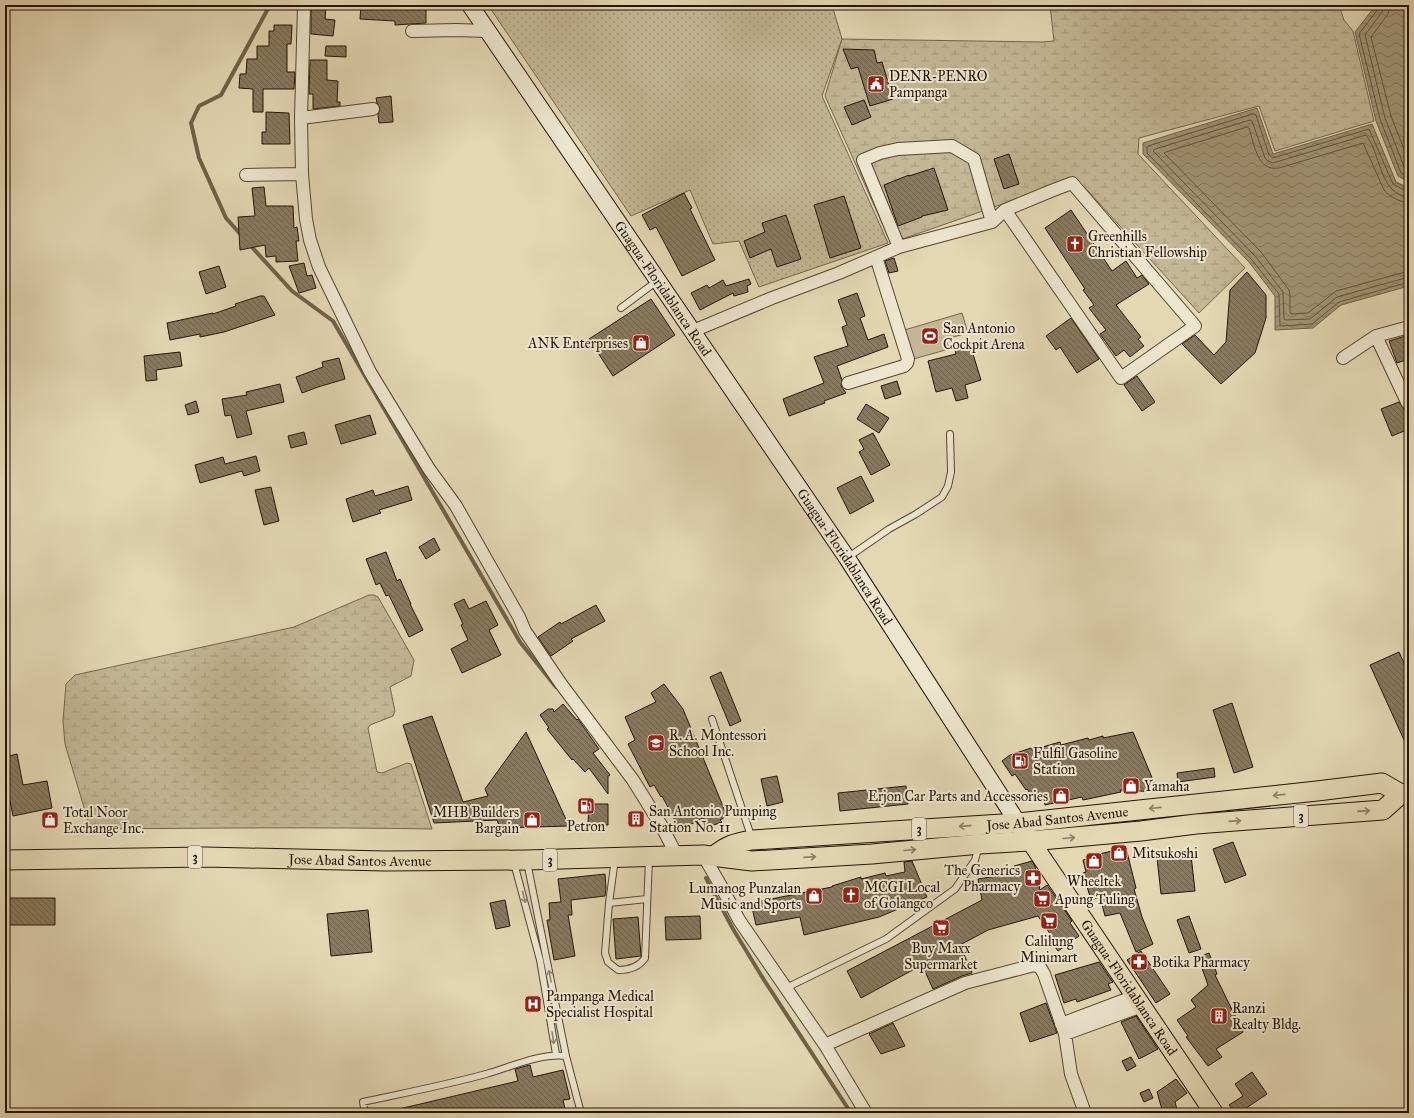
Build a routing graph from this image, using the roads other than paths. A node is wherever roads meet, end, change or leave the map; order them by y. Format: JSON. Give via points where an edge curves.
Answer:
{"nodes":[{"id":1,"x":304,"y":5,"type":"edge"},
{"id":2,"x":470,"y":5,"type":"edge"},
{"id":3,"x":412,"y":31,"type":"dead end"},
{"id":4,"x":488,"y":31,"type":"junction"},
{"id":5,"x":373,"y":109,"type":"dead end"},
{"id":6,"x":301,"y":118,"type":"junction"},
{"id":7,"x":302,"y":174,"type":"junction"},
{"id":8,"x":246,"y":175,"type":"dead end"},
{"id":9,"x":1005,"y":210,"type":"junction"},
{"id":10,"x":992,"y":222,"type":"junction"},
{"id":11,"x":899,"y":247,"type":"junction"},
{"id":12,"x":876,"y":257,"type":"junction"},
{"id":13,"x":659,"y":280,"type":"junction"},
{"id":14,"x":621,"y":308,"type":"dead end"},
{"id":15,"x":1409,"y":327,"type":"edge"},
{"id":16,"x":693,"y":331,"type":"junction"},
{"id":17,"x":1376,"y":336,"type":"junction"},
{"id":18,"x":1342,"y":358,"type":"dead end"},
{"id":19,"x":848,"y":383,"type":"dead end"},
{"id":20,"x":1409,"y":401,"type":"edge"},
{"id":21,"x":950,"y":434,"type":"dead end"},
{"id":22,"x":847,"y":558,"type":"junction"},
{"id":23,"x":712,"y":719,"type":"dead end"},
{"id":24,"x":1405,"y":793,"type":"edge"},
{"id":25,"x":1018,"y":823,"type":"junction"},
{"id":26,"x":752,"y":840,"type":"junction"},
{"id":27,"x":1030,"y":841,"type":"junction"},
{"id":28,"x":980,"y":844,"type":"junction"},
{"id":29,"x":677,"y":856,"type":"junction"},
{"id":30,"x":709,"y":856,"type":"junction"},
{"id":31,"x":649,"y":857,"type":"junction"},
{"id":32,"x":615,"y":858,"type":"junction"},
{"id":33,"x":5,"y":860,"type":"edge"},
{"id":34,"x":520,"y":860,"type":"junction"},
{"id":35,"x":647,"y":899,"type":"junction"},
{"id":36,"x":609,"y":903,"type":"junction"},
{"id":37,"x":786,"y":988,"type":"junction"},
{"id":38,"x":1138,"y":1000,"type":"junction"},
{"id":39,"x":1063,"y":1029,"type":"junction"},
{"id":40,"x":825,"y":1045,"type":"junction"},
{"id":41,"x":556,"y":1054,"type":"junction"},
{"id":42,"x":566,"y":1056,"type":"junction"},
{"id":43,"x":366,"y":1113,"type":"edge"},
{"id":44,"x":581,"y":1113,"type":"edge"},
{"id":45,"x":866,"y":1113,"type":"edge"},
{"id":46,"x":1085,"y":1113,"type":"edge"},
{"id":47,"x":1214,"y":1113,"type":"edge"}],
"edges":[{"from":1,"to":6,"type":"street"},
{"from":2,"to":4,"type":"main road","name":"Guagua-Floridablanca Road"},
{"from":3,"to":4,"type":"street"},
{"from":4,"to":13,"type":"main road","name":"Guagua-Floridablanca Road"},
{"from":5,"to":6,"type":"street"},
{"from":6,"to":7,"type":"street"},
{"from":7,"to":8,"type":"street"},
{"from":7,"to":29,"type":"street","via":[[306,219],[319,267],[370,372],[429,469],[456,506],[525,631],[632,780],[661,825]]},
{"from":9,"to":9,"type":"street","via":[[1072,183],[1195,326],[1121,378]]},
{"from":9,"to":10,"type":"street"},
{"from":10,"to":11,"type":"street"},
{"from":10,"to":11,"type":"street","via":[[974,159],[952,146],[898,149],[880,153],[863,160]]},
{"from":11,"to":12,"type":"street"},
{"from":12,"to":16,"type":"street"},
{"from":12,"to":19,"type":"street","via":[[908,359],[904,366]]},
{"from":13,"to":14,"type":"lane"},
{"from":13,"to":16,"type":"main road","name":"Guagua-Floridablanca Road"},
{"from":15,"to":17,"type":"street"},
{"from":16,"to":22,"type":"main road","name":"Guagua-Floridablanca Road"},
{"from":17,"to":18,"type":"street"},
{"from":17,"to":20,"type":"street","via":[[1407,402]]},
{"from":21,"to":22,"type":"lane","via":[[951,472],[942,498],[889,529]]},
{"from":22,"to":25,"type":"main road","name":"Guagua-Floridablanca Road"},
{"from":23,"to":26,"type":"lane"},
{"from":24,"to":25,"type":"highway","name":"Jose Abad Santos Avenue","number":"3","one_way":true,"via":[[1382,783]]},
{"from":27,"to":24,"type":"highway","name":"Jose Abad Santos Avenue","number":"3","one_way":true,"via":[[1196,824],[1383,810]]},
{"from":25,"to":26,"type":"highway","name":"Jose Abad Santos Avenue","number":"3","one_way":true},
{"from":25,"to":27,"type":"main road","name":"Guagua-Floridablanca Road"},
{"from":26,"to":30,"type":"highway","name":"Jose Abad Santos Avenue","number":"3","via":[[736,843]]},
{"from":27,"to":28,"type":"highway","name":"Jose Abad Santos Avenue","number":"3"},
{"from":27,"to":38,"type":"main road","name":"Guagua-Floridablanca Road"},
{"from":30,"to":28,"type":"highway","name":"Jose Abad Santos Avenue","number":"3","one_way":true,"via":[[752,861]]},
{"from":28,"to":37,"type":"lane","via":[[975,860],[955,889],[886,939]]},
{"from":29,"to":30,"type":"highway","name":"Jose Abad Santos Avenue","number":"3"},
{"from":29,"to":31,"type":"highway","name":"Jose Abad Santos Avenue","number":"3"},
{"from":30,"to":37,"type":"street","via":[[739,920]]},
{"from":31,"to":32,"type":"highway","name":"Jose Abad Santos Avenue","number":"3"},
{"from":31,"to":35,"type":"lane"},
{"from":32,"to":34,"type":"highway","name":"Jose Abad Santos Avenue","number":"3"},
{"from":32,"to":36,"type":"lane"},
{"from":33,"to":34,"type":"highway","name":"Jose Abad Santos Avenue","number":"3","via":[[205,857],[385,861]]},
{"from":34,"to":41,"type":"lane","one_way":true},
{"from":42,"to":34,"type":"lane","one_way":true},
{"from":35,"to":36,"type":"lane"},
{"from":35,"to":36,"type":"lane","via":[[645,958],[642,963],[625,970],[618,970],[606,957]]},
{"from":37,"to":40,"type":"street"},
{"from":38,"to":39,"type":"street"},
{"from":38,"to":47,"type":"main road","name":"Guagua-Floridablanca Road"},
{"from":39,"to":40,"type":"street","via":[[1044,974],[1040,967],[1034,965],[965,983]]},
{"from":39,"to":46,"type":"street","via":[[1071,1074]]},
{"from":40,"to":45,"type":"street"},
{"from":41,"to":42,"type":"lane"},
{"from":41,"to":43,"type":"lane","via":[[486,1074],[363,1102]]},
{"from":42,"to":44,"type":"lane"}]}
